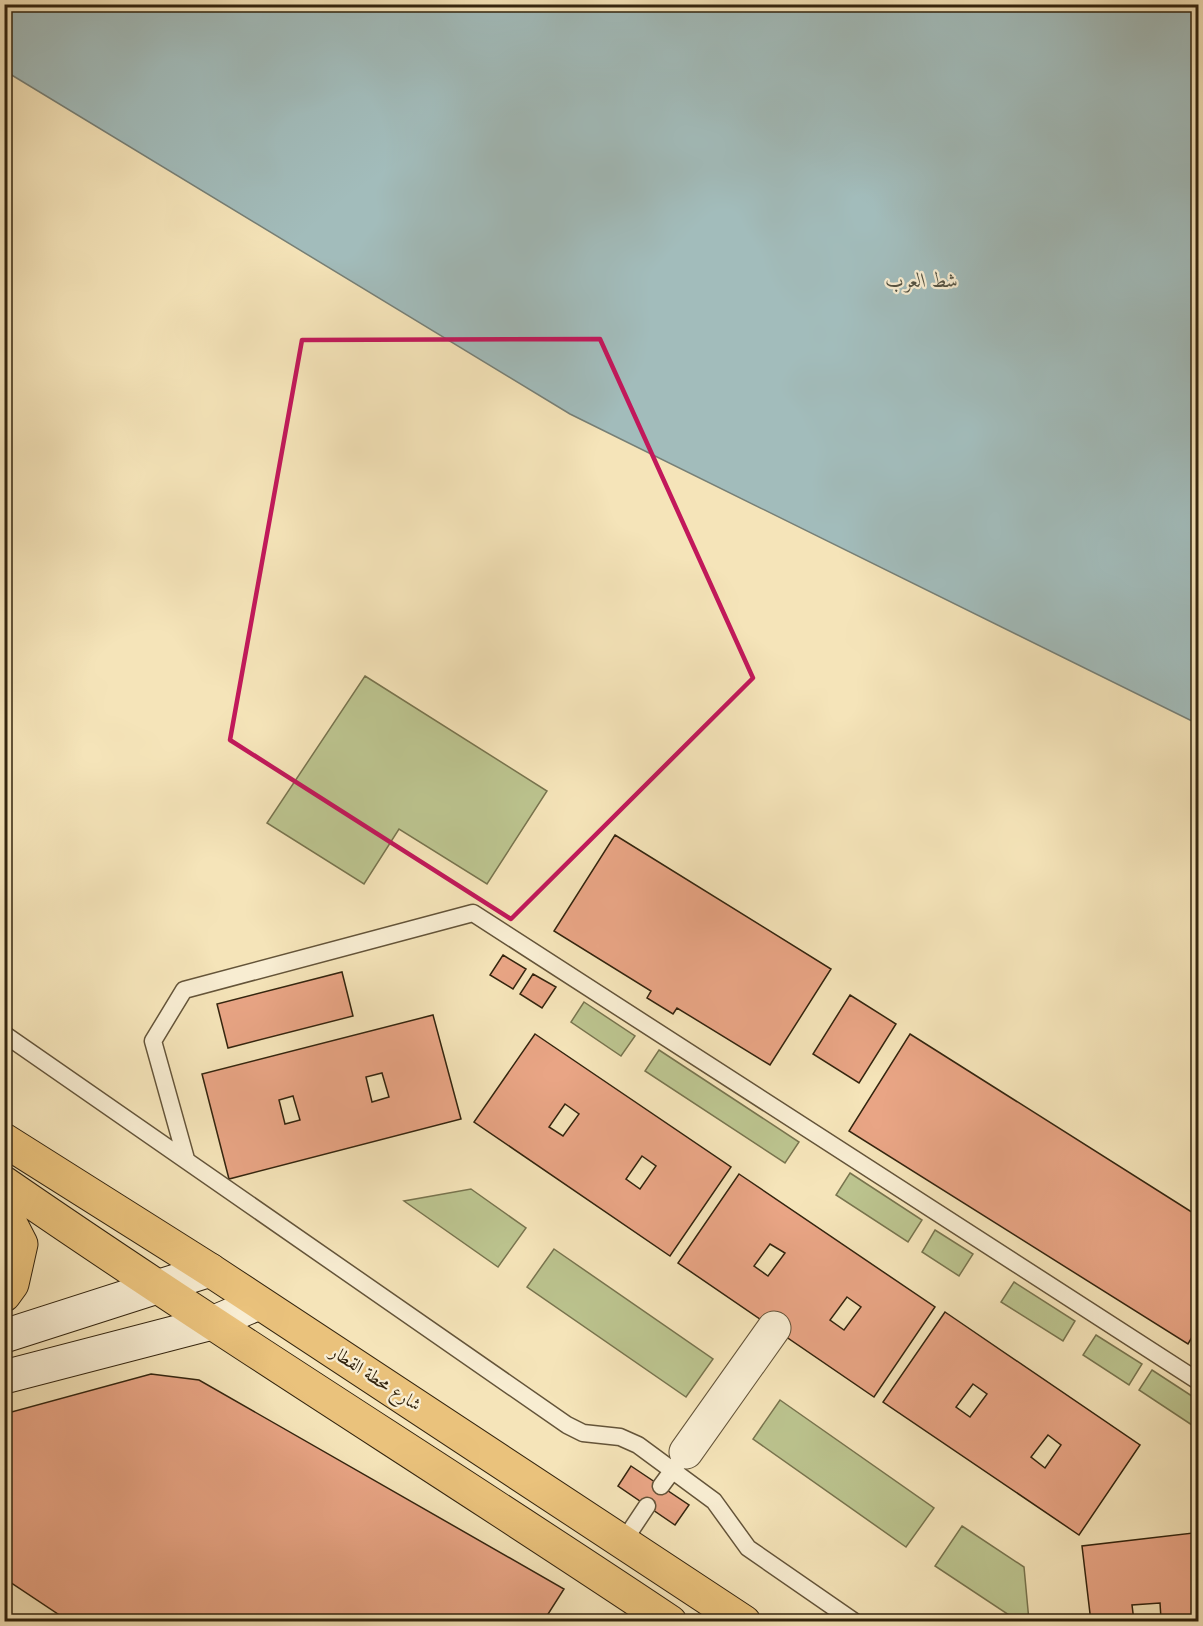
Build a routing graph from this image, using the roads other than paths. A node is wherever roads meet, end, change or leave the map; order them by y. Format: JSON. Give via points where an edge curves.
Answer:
{"nodes":[{"id":1,"x":4,"y":1034,"type":"edge"},
{"id":2,"x":4,"y":1140,"type":"edge"},
{"id":3,"x":186,"y":1159,"type":"junction"},
{"id":4,"x":4,"y":1183,"type":"edge"},
{"id":5,"x":4,"y":1211,"type":"edge"},
{"id":6,"x":210,"y":1270,"type":"junction"},
{"id":7,"x":156,"y":1288,"type":"junction"},
{"id":8,"x":4,"y":1295,"type":"edge"},
{"id":9,"x":259,"y":1303,"type":"junction"},
{"id":10,"x":212,"y":1323,"type":"junction"},
{"id":11,"x":774,"y":1328,"type":"dead end"},
{"id":12,"x":4,"y":1336,"type":"edge"},
{"id":13,"x":4,"y":1377,"type":"edge"},
{"id":14,"x":1198,"y":1381,"type":"edge"},
{"id":15,"x":499,"y":1458,"type":"junction"},
{"id":16,"x":679,"y":1461,"type":"junction"},
{"id":17,"x":661,"y":1486,"type":"dead end"},
{"id":18,"x":473,"y":1490,"type":"junction"},
{"id":19,"x":648,"y":1506,"type":"dead end"},
{"id":20,"x":623,"y":1542,"type":"junction"},
{"id":21,"x":670,"y":1622,"type":"edge"},
{"id":22,"x":744,"y":1622,"type":"edge"},
{"id":23,"x":855,"y":1622,"type":"edge"}],
"edges":[{"from":1,"to":3,"type":"lane"},
{"from":2,"to":6,"type":"main road","name":"شارع محطة القطار"},
{"from":3,"to":14,"type":"lane","via":[[153,1041],[184,990],[473,913]]},
{"from":3,"to":16,"type":"lane","via":[[575,1430],[629,1441]]},
{"from":4,"to":7,"type":"main road"},
{"from":5,"to":8,"type":"main road","via":[[21,1244],[12,1284]]},
{"from":6,"to":7,"type":"main road"},
{"from":6,"to":9,"type":"main road","name":"شارع محطة القطار"},
{"from":7,"to":10,"type":"main road"},
{"from":7,"to":12,"type":"main road"},
{"from":9,"to":10,"type":"main road"},
{"from":9,"to":15,"type":"main road","name":"شارع محطة القطار"},
{"from":10,"to":13,"type":"main road"},
{"from":10,"to":18,"type":"main road"},
{"from":11,"to":16,"type":"main road"},
{"from":15,"to":18,"type":"main road"},
{"from":15,"to":20,"type":"main road","name":"شارع محطة القطار"},
{"from":16,"to":17,"type":"lane"},
{"from":16,"to":23,"type":"lane","via":[[748,1548]]},
{"from":18,"to":21,"type":"main road"},
{"from":19,"to":20,"type":"lane"},
{"from":20,"to":22,"type":"main road","name":"شارع محطة القطار"}]}
